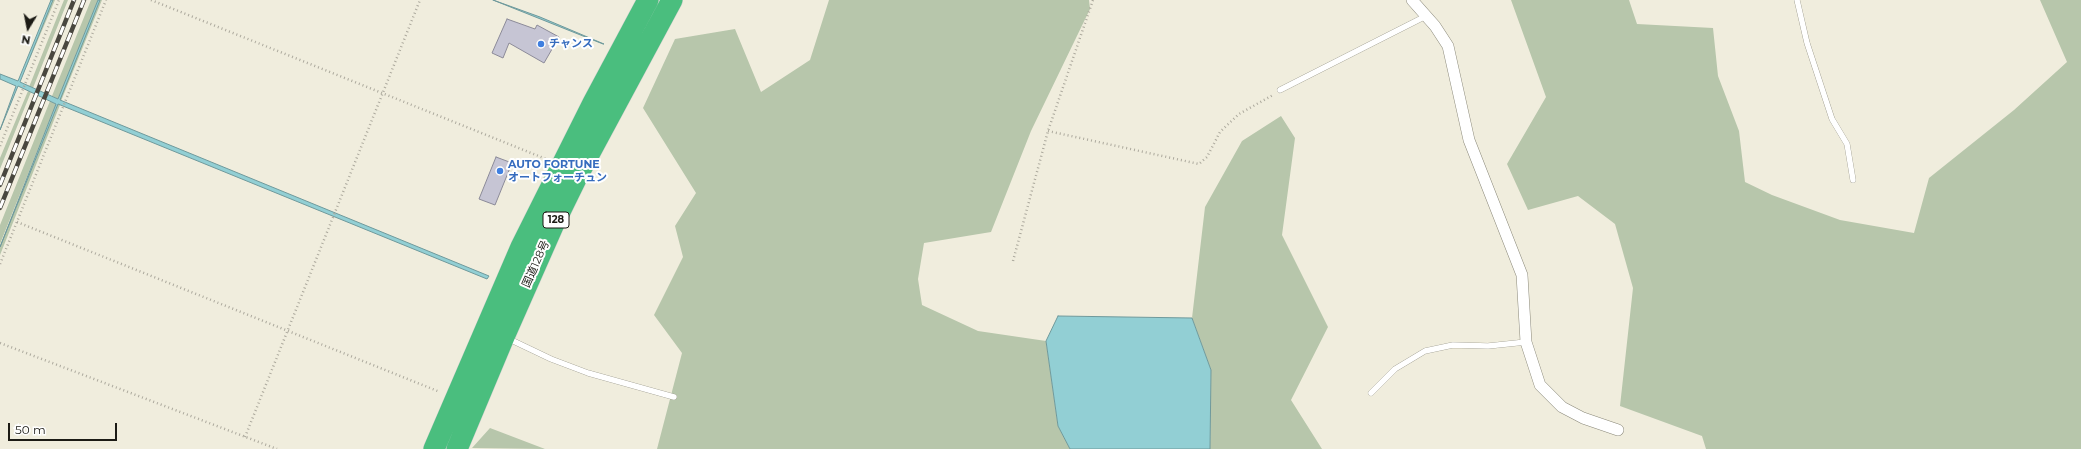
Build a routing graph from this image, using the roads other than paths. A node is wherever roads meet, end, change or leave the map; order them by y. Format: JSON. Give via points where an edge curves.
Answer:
{"nodes":[{"id":1,"x":648,"y":0,"type":"edge"},
{"id":2,"x":672,"y":0,"type":"edge"},
{"id":3,"x":1412,"y":0,"type":"edge"},
{"id":4,"x":1798,"y":0,"type":"edge"},
{"id":5,"x":1426,"y":16,"type":"junction"},
{"id":6,"x":1280,"y":90,"type":"road end"},
{"id":7,"x":1853,"y":180,"type":"dead end"},
{"id":8,"x":495,"y":332,"type":"junction"},
{"id":9,"x":1526,"y":342,"type":"junction"},
{"id":10,"x":1371,"y":393,"type":"dead end"},
{"id":11,"x":674,"y":397,"type":"dead end"},
{"id":12,"x":1618,"y":430,"type":"dead end"},
{"id":13,"x":434,"y":449,"type":"edge"},
{"id":14,"x":457,"y":449,"type":"edge"}],
"edges":[{"from":1,"to":8,"type":"highway","name":"国道128号","number":"128","via":[[515,260]]},
{"from":2,"to":8,"type":"highway","name":"国道128号","number":"128","via":[[579,173],[538,257]]},
{"from":3,"to":5,"type":"street"},
{"from":4,"to":7,"type":"lane","via":[[1807,43],[1832,119],[1847,144]]},
{"from":5,"to":6,"type":"lane"},
{"from":5,"to":9,"type":"street","via":[[1448,46],[1470,140],[1522,275]]},
{"from":8,"to":11,"type":"lane","via":[[551,359],[588,373]]},
{"from":8,"to":13,"type":"highway","name":"国道128号","number":"128","via":[[455,398]]},
{"from":8,"to":14,"type":"highway","name":"国道128号","number":"128"},
{"from":9,"to":10,"type":"lane","via":[[1453,346],[1425,351],[1395,369]]},
{"from":9,"to":12,"type":"street","via":[[1540,385],[1562,408]]}]}
